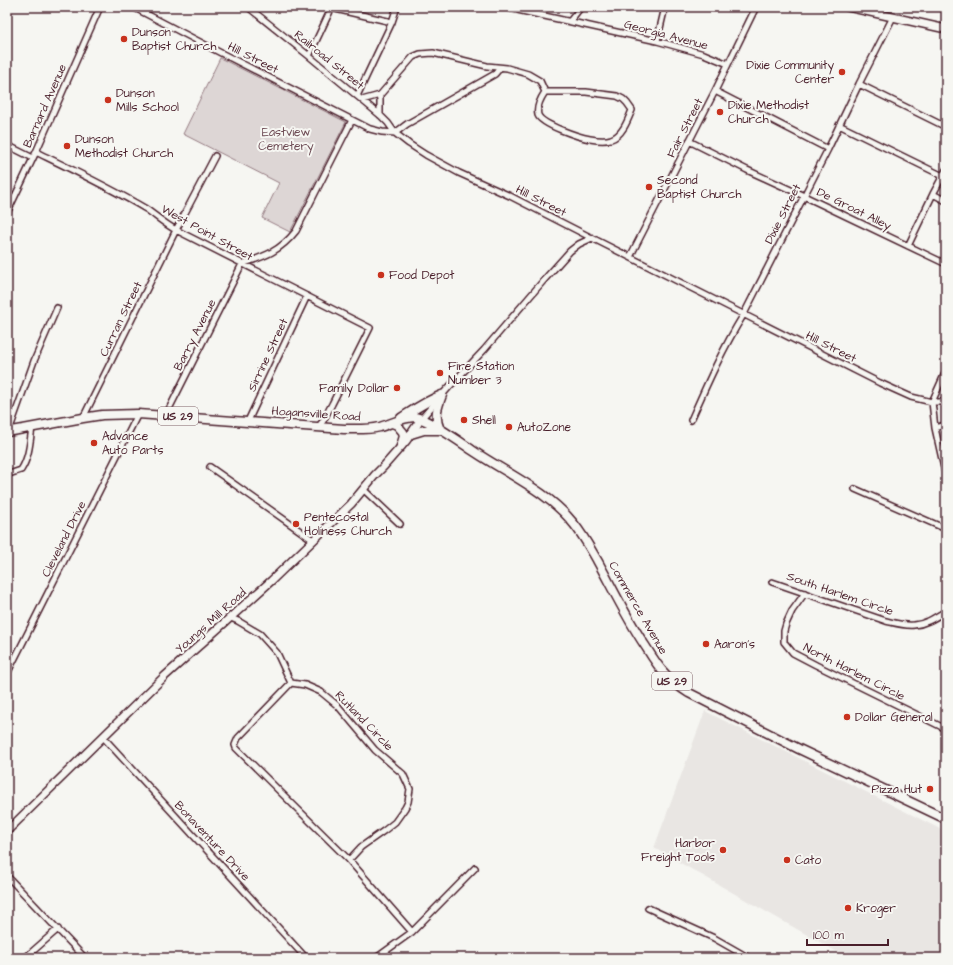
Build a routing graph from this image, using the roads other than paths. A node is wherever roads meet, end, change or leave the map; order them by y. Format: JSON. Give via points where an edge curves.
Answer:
{"nodes":[{"id":1,"x":100,"y":7,"type":"edge"},
{"id":2,"x":133,"y":7,"type":"edge"},
{"id":3,"x":248,"y":7,"type":"edge"},
{"id":4,"x":332,"y":7,"type":"edge"},
{"id":5,"x":397,"y":7,"type":"edge"},
{"id":6,"x":504,"y":7,"type":"edge"},
{"id":7,"x":581,"y":7,"type":"edge"},
{"id":8,"x":665,"y":7,"type":"edge"},
{"id":9,"x":756,"y":7,"type":"edge"},
{"id":10,"x":848,"y":7,"type":"edge"},
{"id":11,"x":893,"y":17,"type":"junction"},
{"id":12,"x":570,"y":21,"type":"junction"},
{"id":13,"x":392,"y":22,"type":"junction"},
{"id":14,"x":946,"y":29,"type":"edge"},
{"id":15,"x":657,"y":41,"type":"junction"},
{"id":16,"x":309,"y":56,"type":"junction"},
{"id":17,"x":728,"y":64,"type":"junction"},
{"id":18,"x":500,"y":68,"type":"junction"},
{"id":19,"x":859,"y":84,"type":"junction"},
{"id":20,"x":715,"y":91,"type":"junction"},
{"id":21,"x":545,"y":92,"type":"junction"},
{"id":22,"x":380,"y":95,"type":"junction"},
{"id":23,"x":357,"y":96,"type":"junction"},
{"id":24,"x":362,"y":100,"type":"junction"},
{"id":25,"x":380,"y":115,"type":"junction"},
{"id":26,"x":352,"y":120,"type":"junction"},
{"id":27,"x":840,"y":125,"type":"junction"},
{"id":28,"x":946,"y":127,"type":"edge"},
{"id":29,"x":395,"y":133,"type":"junction"},
{"id":30,"x":689,"y":141,"type":"junction"},
{"id":31,"x":7,"y":145,"type":"edge"},
{"id":32,"x":828,"y":149,"type":"junction"},
{"id":33,"x":36,"y":152,"type":"junction"},
{"id":34,"x":215,"y":156,"type":"dead end"},
{"id":35,"x":33,"y":158,"type":"junction"},
{"id":36,"x":946,"y":170,"type":"edge"},
{"id":37,"x":943,"y":176,"type":"junction"},
{"id":38,"x":933,"y":194,"type":"junction"},
{"id":39,"x":804,"y":196,"type":"junction"},
{"id":40,"x":946,"y":201,"type":"edge"},
{"id":41,"x":7,"y":213,"type":"edge"},
{"id":42,"x":176,"y":230,"type":"junction"},
{"id":43,"x":592,"y":238,"type":"junction"},
{"id":44,"x":908,"y":246,"type":"junction"},
{"id":45,"x":630,"y":257,"type":"junction"},
{"id":46,"x":242,"y":264,"type":"junction"},
{"id":47,"x":946,"y":264,"type":"edge"},
{"id":48,"x":307,"y":296,"type":"junction"},
{"id":49,"x":57,"y":308,"type":"dead end"},
{"id":50,"x":744,"y":314,"type":"junction"},
{"id":51,"x":946,"y":371,"type":"edge"},
{"id":52,"x":442,"y":395,"type":"junction"},
{"id":53,"x":932,"y":402,"type":"junction"},
{"id":54,"x":946,"y":402,"type":"edge"},
{"id":55,"x":138,"y":414,"type":"junction"},
{"id":56,"x":166,"y":415,"type":"junction"},
{"id":57,"x":83,"y":418,"type":"junction"},
{"id":58,"x":421,"y":419,"type":"junction"},
{"id":59,"x":691,"y":420,"type":"dead end"},
{"id":60,"x":248,"y":421,"type":"junction"},
{"id":61,"x":392,"y":423,"type":"junction"},
{"id":62,"x":946,"y":423,"type":"edge"},
{"id":63,"x":32,"y":427,"type":"junction"},
{"id":64,"x":318,"y":427,"type":"junction"},
{"id":65,"x":935,"y":428,"type":"junction"},
{"id":66,"x":440,"y":430,"type":"junction"},
{"id":67,"x":8,"y":432,"type":"edge"},
{"id":68,"x":411,"y":434,"type":"junction"},
{"id":69,"x":401,"y":446,"type":"junction"},
{"id":70,"x":210,"y":467,"type":"dead end"},
{"id":71,"x":9,"y":474,"type":"dead end"},
{"id":72,"x":946,"y":477,"type":"edge"},
{"id":73,"x":363,"y":489,"type":"junction"},
{"id":74,"x":856,"y":489,"type":"dead end"},
{"id":75,"x":400,"y":524,"type":"dead end"},
{"id":76,"x":946,"y":529,"type":"edge"},
{"id":77,"x":313,"y":540,"type":"junction"},
{"id":78,"x":772,"y":582,"type":"dead end"},
{"id":79,"x":805,"y":593,"type":"junction"},
{"id":80,"x":946,"y":611,"type":"edge"},
{"id":81,"x":230,"y":618,"type":"junction"},
{"id":82,"x":7,"y":674,"type":"edge"},
{"id":83,"x":290,"y":683,"type":"junction"},
{"id":84,"x":946,"y":729,"type":"edge"},
{"id":85,"x":103,"y":737,"type":"junction"},
{"id":86,"x":946,"y":819,"type":"edge"},
{"id":87,"x":7,"y":831,"type":"edge"},
{"id":88,"x":349,"y":860,"type":"junction"},
{"id":89,"x":475,"y":868,"type":"dead end"},
{"id":90,"x":7,"y":876,"type":"edge"},
{"id":91,"x":648,"y":908,"type":"dead end"},
{"id":92,"x":58,"y":930,"type":"junction"},
{"id":93,"x":412,"y":932,"type":"junction"},
{"id":94,"x":26,"y":958,"type":"edge"},
{"id":95,"x":85,"y":958,"type":"edge"},
{"id":96,"x":306,"y":958,"type":"edge"},
{"id":97,"x":376,"y":958,"type":"edge"},
{"id":98,"x":749,"y":958,"type":"edge"}],
"edges":[{"from":1,"to":33,"type":"street","name":"Barnard Avenue"},
{"from":2,"to":26,"type":"street","name":"Hill Street"},
{"from":3,"to":16,"type":"street","name":"Railroad Street"},
{"from":4,"to":13,"type":"street"},
{"from":4,"to":16,"type":"street"},
{"from":5,"to":13,"type":"street"},
{"from":6,"to":12,"type":"street","name":"Georgia Avenue"},
{"from":7,"to":12,"type":"street"},
{"from":8,"to":15,"type":"street"},
{"from":9,"to":17,"type":"street","name":"Fair Street"},
{"from":10,"to":11,"type":"street"},
{"from":11,"to":14,"type":"street"},
{"from":11,"to":19,"type":"street","name":"Dixie Street"},
{"from":12,"to":15,"type":"street","name":"Georgia Avenue"},
{"from":13,"to":23,"type":"street"},
{"from":15,"to":17,"type":"street","name":"Georgia Avenue","via":[[704,54]]},
{"from":16,"to":23,"type":"street","name":"Railroad Street"},
{"from":17,"to":20,"type":"street","name":"Fair Street"},
{"from":18,"to":21,"type":"street","via":[[528,74],[540,81]]},
{"from":18,"to":22,"type":"street","via":[[433,53],[420,54],[408,62]]},
{"from":18,"to":29,"type":"street","via":[[495,74]]},
{"from":19,"to":27,"type":"street","name":"Dixie Street"},
{"from":19,"to":28,"type":"street"},
{"from":20,"to":30,"type":"street","name":"Fair Street"},
{"from":20,"to":32,"type":"street"},
{"from":21,"to":21,"type":"street","via":[[586,92],[617,96],[632,110],[617,136],[612,139],[591,140],[543,121],[538,113],[539,102]]},
{"from":22,"to":24,"type":"street"},
{"from":22,"to":25,"type":"street"},
{"from":23,"to":24,"type":"street","name":"Railroad Street"},
{"from":24,"to":25,"type":"street","name":"Railroad Street"},
{"from":25,"to":29,"type":"street","name":"Railroad Street"},
{"from":26,"to":29,"type":"street","name":"Hill Street","via":[[370,129]]},
{"from":26,"to":46,"type":"street","via":[[296,231],[280,248]]},
{"from":27,"to":32,"type":"street","name":"Dixie Street"},
{"from":27,"to":37,"type":"street"},
{"from":29,"to":43,"type":"street","name":"Hill Street","via":[[453,169]]},
{"from":30,"to":39,"type":"street","name":"De Groat Alley"},
{"from":30,"to":45,"type":"street","name":"Fair Street"},
{"from":31,"to":35,"type":"street"},
{"from":32,"to":39,"type":"street","name":"Dixie Street"},
{"from":33,"to":35,"type":"street","name":"Barnard Avenue"},
{"from":33,"to":42,"type":"street","name":"West Point Street","via":[[147,210]]},
{"from":34,"to":42,"type":"street","name":"Curran Street"},
{"from":35,"to":41,"type":"street","name":"Barnard Avenue"},
{"from":36,"to":37,"type":"street"},
{"from":37,"to":38,"type":"street"},
{"from":38,"to":40,"type":"street"},
{"from":38,"to":44,"type":"street"},
{"from":39,"to":44,"type":"street","name":"De Groat Alley"},
{"from":39,"to":50,"type":"street","name":"Dixie Street"},
{"from":42,"to":46,"type":"street","name":"West Point Street"},
{"from":42,"to":57,"type":"street","name":"Curran Street"},
{"from":43,"to":45,"type":"street","name":"Hill Street"},
{"from":43,"to":52,"type":"street","via":[[570,251]]},
{"from":44,"to":47,"type":"street","name":"De Groat Alley"},
{"from":45,"to":50,"type":"street","name":"Hill Street"},
{"from":46,"to":48,"type":"street","name":"West Point Street"},
{"from":46,"to":56,"type":"street","name":"Barry Avenue"},
{"from":48,"to":60,"type":"street","name":"Sirrine Street"},
{"from":48,"to":64,"type":"street","name":"West Point Street","via":[[370,328]]},
{"from":49,"to":67,"type":"street"},
{"from":50,"to":53,"type":"street","name":"Hill Street","via":[[880,383],[911,397]]},
{"from":50,"to":59,"type":"street","name":"Dixie Street","via":[[715,367]]},
{"from":51,"to":53,"type":"street"},
{"from":52,"to":58,"type":"street"},
{"from":52,"to":61,"type":"main road"},
{"from":52,"to":66,"type":"main road","via":[[436,416]]},
{"from":53,"to":54,"type":"street","name":"Hill Street"},
{"from":53,"to":65,"type":"street"},
{"from":55,"to":56,"type":"main road","name":"Hogansville Road","number":"US 29"},
{"from":55,"to":57,"type":"main road","name":"Hogansville Road","number":"US 29"},
{"from":55,"to":82,"type":"street","name":"Cleveland Drive"},
{"from":56,"to":60,"type":"main road","name":"Hogansville Road","number":"US 29"},
{"from":57,"to":63,"type":"main road","name":"Hogansville Road","number":"US 29"},
{"from":58,"to":61,"type":"main road","name":"Hogansville Road","number":"US 29"},
{"from":58,"to":66,"type":"main road","name":"Commerce Avenue","number":"US 29"},
{"from":58,"to":68,"type":"street","name":"Youngs Mill Road"},
{"from":60,"to":64,"type":"main road","name":"Hogansville Road","number":"US 29"},
{"from":61,"to":64,"type":"main road","name":"Hogansville Road","number":"US 29","via":[[367,430]]},
{"from":61,"to":69,"type":"main road","via":[[404,432]]},
{"from":62,"to":65,"type":"street"},
{"from":63,"to":67,"type":"main road","name":"Hogansville Road","number":"US 29"},
{"from":63,"to":71,"type":"street","via":[[24,466],[21,470]]},
{"from":65,"to":72,"type":"street"},
{"from":66,"to":68,"type":"main road","via":[[424,430]]},
{"from":66,"to":86,"type":"main road","name":"Commerce Avenue","number":"US 29","via":[[529,486],[564,512],[586,541],[634,630],[666,676],[676,684],[799,749]]},
{"from":68,"to":69,"type":"street","name":"Youngs Mill Road"},
{"from":69,"to":73,"type":"street","name":"Youngs Mill Road"},
{"from":70,"to":77,"type":"street"},
{"from":73,"to":75,"type":"street"},
{"from":73,"to":77,"type":"street","name":"Youngs Mill Road"},
{"from":74,"to":76,"type":"street"},
{"from":77,"to":81,"type":"street","name":"Youngs Mill Road"},
{"from":78,"to":79,"type":"street","name":"South Harlem Circle"},
{"from":79,"to":80,"type":"street","name":"South Harlem Circle","via":[[886,622],[903,625],[930,621]]},
{"from":79,"to":84,"type":"street","name":"North Harlem Circle","via":[[792,611],[784,631],[784,642],[793,653]]},
{"from":81,"to":83,"type":"street","via":[[254,629],[273,648]]},
{"from":81,"to":85,"type":"street","name":"Youngs Mill Road","via":[[165,676]]},
{"from":83,"to":88,"type":"street","via":[[238,738],[235,745]]},
{"from":83,"to":88,"type":"street","name":"Rutland Circle","via":[[305,685],[321,692],[338,706],[375,750],[403,774],[410,789],[408,802],[395,822],[361,847]]},
{"from":85,"to":87,"type":"street","name":"Youngs Mill Road"},
{"from":85,"to":96,"type":"street","name":"Bonaventure Drive"},
{"from":88,"to":93,"type":"street"},
{"from":89,"to":93,"type":"street"},
{"from":90,"to":92,"type":"street"},
{"from":91,"to":98,"type":"street","via":[[714,938]]},
{"from":92,"to":94,"type":"street"},
{"from":92,"to":95,"type":"street"},
{"from":93,"to":97,"type":"street"}]}
